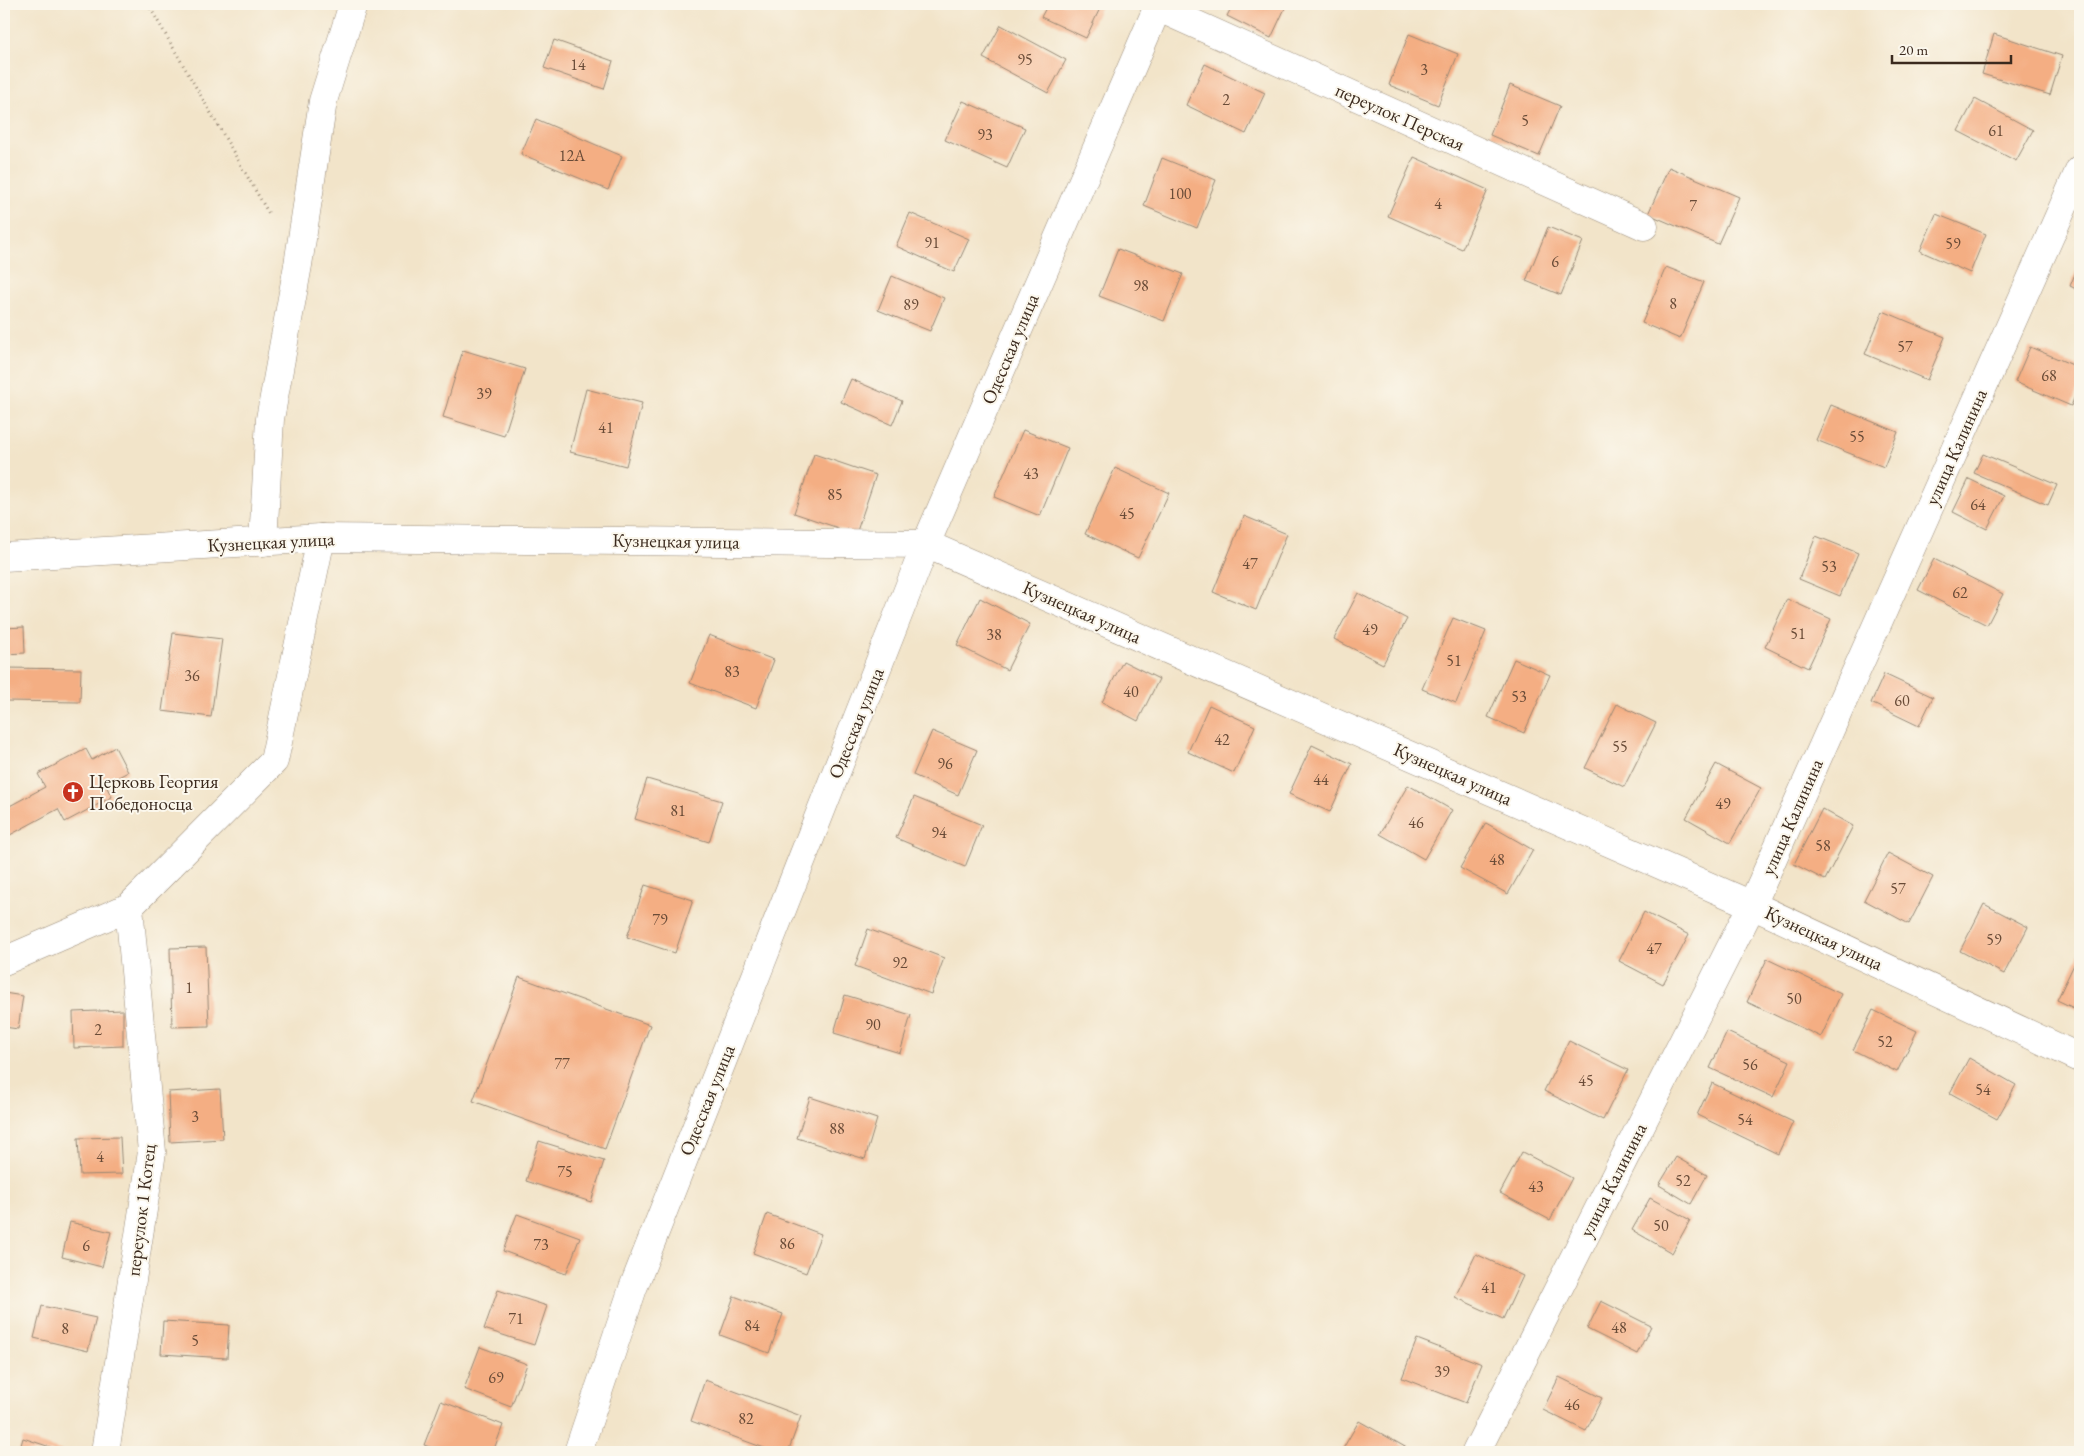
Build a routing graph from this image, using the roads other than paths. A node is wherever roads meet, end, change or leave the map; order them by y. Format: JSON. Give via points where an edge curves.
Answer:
{"nodes":[{"id":1,"x":353,"y":4,"type":"edge"},
{"id":2,"x":1158,"y":6,"type":"edge"},
{"id":3,"x":2080,"y":169,"type":"edge"},
{"id":4,"x":1644,"y":226,"type":"dead end"},
{"id":5,"x":321,"y":538,"type":"junction"},
{"id":6,"x":263,"y":542,"type":"junction"},
{"id":7,"x":926,"y":544,"type":"junction"},
{"id":8,"x":4,"y":557,"type":"edge"},
{"id":9,"x":1752,"y":905,"type":"junction"},
{"id":10,"x":129,"y":907,"type":"junction"},
{"id":11,"x":4,"y":961,"type":"edge"},
{"id":12,"x":2080,"y":1058,"type":"edge"},
{"id":13,"x":105,"y":1452,"type":"edge"},
{"id":14,"x":578,"y":1452,"type":"edge"},
{"id":15,"x":1476,"y":1452,"type":"edge"}],
"edges":[{"from":1,"to":6,"type":"street","via":[[323,101],[270,419]]},
{"from":2,"to":4,"type":"street","name":"переулок Перская"},
{"from":2,"to":7,"type":"street","name":"Одесская улица"},
{"from":3,"to":9,"type":"street","name":"улица Калинина"},
{"from":5,"to":6,"type":"street","name":"Кузнецкая улица"},
{"from":5,"to":7,"type":"street","name":"Кузнецкая улица"},
{"from":5,"to":10,"type":"street","via":[[274,761]]},
{"from":6,"to":8,"type":"street","name":"Кузнецкая улица"},
{"from":7,"to":9,"type":"street","name":"Кузнецкая улица"},
{"from":7,"to":14,"type":"street","name":"Одесская улица","via":[[633,1288]]},
{"from":9,"to":12,"type":"street","name":"Кузнецкая улица"},
{"from":9,"to":15,"type":"street","name":"улица Калинина"},
{"from":10,"to":11,"type":"street"},
{"from":10,"to":13,"type":"street","name":"переулок 1 Котец","via":[[152,1152]]}]}
